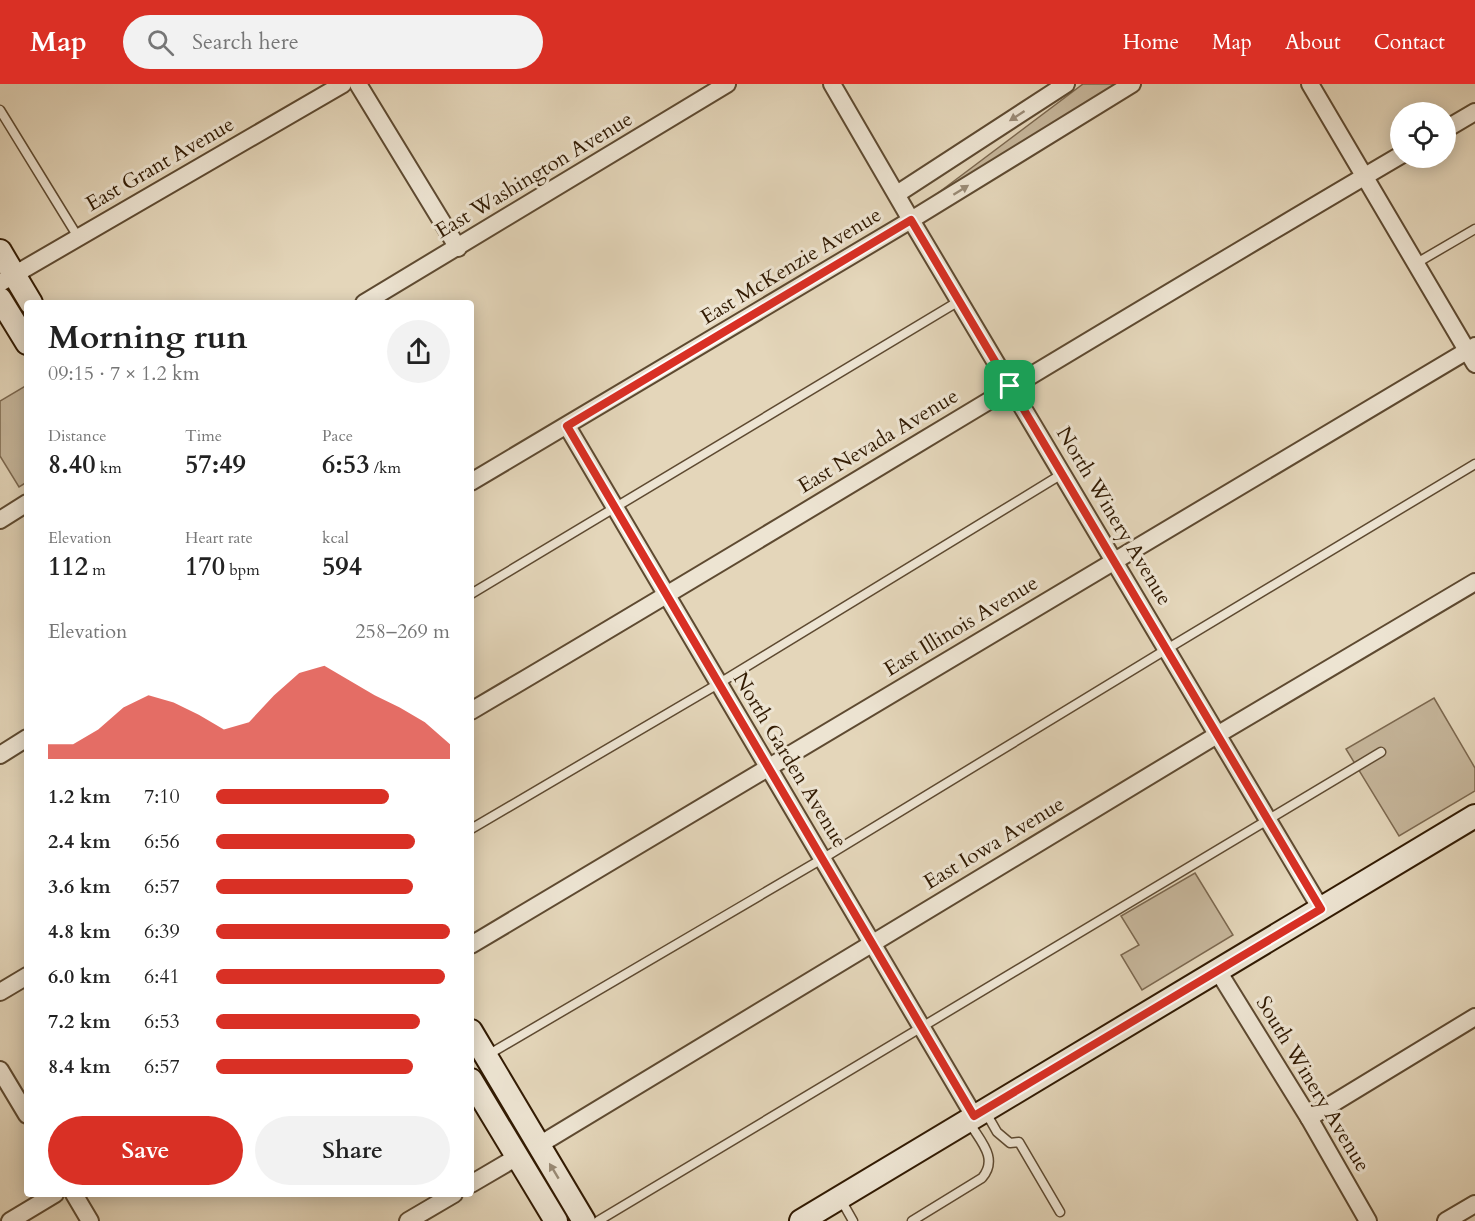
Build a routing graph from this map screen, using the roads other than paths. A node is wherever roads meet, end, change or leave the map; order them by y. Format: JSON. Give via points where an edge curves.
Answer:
{"nodes":[{"id":1,"x":343,"y":84,"type":"edge"},
{"id":2,"x":358,"y":84,"type":"edge"},
{"id":3,"x":727,"y":84,"type":"edge"},
{"id":4,"x":832,"y":84,"type":"edge"},
{"id":5,"x":1065,"y":84,"type":"edge"},
{"id":6,"x":1132,"y":84,"type":"edge"},
{"id":7,"x":1310,"y":84,"type":"edge"},
{"id":8,"x":0,"y":110,"type":"edge"},
{"id":9,"x":1475,"y":112,"type":"edge"},
{"id":10,"x":1456,"y":123,"type":"edge"},
{"id":11,"x":1390,"y":162,"type":"edge"},
{"id":12,"x":1364,"y":177,"type":"junction"},
{"id":13,"x":897,"y":194,"type":"junction"},
{"id":14,"x":911,"y":220,"type":"junction"},
{"id":15,"x":1475,"y":229,"type":"edge"},
{"id":16,"x":78,"y":237,"type":"junction"},
{"id":17,"x":458,"y":248,"type":"junction"},
{"id":18,"x":0,"y":252,"type":"edge"},
{"id":19,"x":1415,"y":264,"type":"junction"},
{"id":20,"x":7,"y":278,"type":"edge"},
{"id":21,"x":0,"y":299,"type":"edge"},
{"id":22,"x":29,"y":300,"type":"edge"},
{"id":23,"x":369,"y":300,"type":"edge"},
{"id":24,"x":959,"y":301,"type":"junction"},
{"id":25,"x":24,"y":338,"type":"edge"},
{"id":26,"x":1472,"y":354,"type":"edge"},
{"id":27,"x":1010,"y":386,"type":"junction"},
{"id":28,"x":567,"y":426,"type":"junction"},
{"id":29,"x":1475,"y":464,"type":"edge"},
{"id":30,"x":1062,"y":474,"type":"junction"},
{"id":31,"x":474,"y":480,"type":"edge"},
{"id":32,"x":24,"y":505,"type":"edge"},
{"id":33,"x":616,"y":509,"type":"junction"},
{"id":34,"x":0,"y":520,"type":"edge"},
{"id":35,"x":1114,"y":560,"type":"junction"},
{"id":36,"x":1475,"y":582,"type":"edge"},
{"id":37,"x":474,"y":592,"type":"edge"},
{"id":38,"x":667,"y":595,"type":"junction"},
{"id":39,"x":1167,"y":649,"type":"junction"},
{"id":40,"x":718,"y":684,"type":"junction"},
{"id":41,"x":474,"y":709,"type":"edge"},
{"id":42,"x":1217,"y":735,"type":"junction"},
{"id":43,"x":24,"y":740,"type":"edge"},
{"id":44,"x":6,"y":751,"type":"edge"},
{"id":45,"x":1381,"y":752,"type":"dead end"},
{"id":46,"x":768,"y":769,"type":"junction"},
{"id":47,"x":1475,"y":816,"type":"edge"},
{"id":48,"x":1268,"y":820,"type":"junction"},
{"id":49,"x":474,"y":828,"type":"edge"},
{"id":50,"x":822,"y":859,"type":"junction"},
{"id":51,"x":1321,"y":909,"type":"junction"},
{"id":52,"x":474,"y":943,"type":"edge"},
{"id":53,"x":872,"y":943,"type":"junction"},
{"id":54,"x":1218,"y":970,"type":"junction"},
{"id":55,"x":24,"y":978,"type":"edge"},
{"id":56,"x":0,"y":992,"type":"edge"},
{"id":57,"x":1475,"y":1017,"type":"edge"},
{"id":58,"x":921,"y":1028,"type":"junction"},
{"id":59,"x":474,"y":1036,"type":"edge"},
{"id":60,"x":486,"y":1056,"type":"junction"},
{"id":61,"x":0,"y":1070,"type":"edge"},
{"id":62,"x":474,"y":1075,"type":"edge"},
{"id":63,"x":474,"y":1085,"type":"edge"},
{"id":64,"x":24,"y":1110,"type":"edge"},
{"id":65,"x":976,"y":1116,"type":"junction"},
{"id":66,"x":1309,"y":1118,"type":"junction"},
{"id":67,"x":539,"y":1145,"type":"junction"},
{"id":68,"x":517,"y":1157,"type":"junction"},
{"id":69,"x":474,"y":1182,"type":"edge"},
{"id":70,"x":50,"y":1197,"type":"edge"},
{"id":71,"x":76,"y":1197,"type":"edge"},
{"id":72,"x":449,"y":1197,"type":"edge"},
{"id":73,"x":840,"y":1198,"type":"junction"},
{"id":74,"x":1475,"y":1204,"type":"edge"},
{"id":75,"x":1060,"y":1212,"type":"dead end"},
{"id":76,"x":10,"y":1221,"type":"edge"},
{"id":77,"x":90,"y":1221,"type":"edge"},
{"id":78,"x":408,"y":1221,"type":"edge"},
{"id":79,"x":556,"y":1221,"type":"edge"},
{"id":80,"x":584,"y":1221,"type":"edge"},
{"id":81,"x":598,"y":1221,"type":"edge"},
{"id":82,"x":801,"y":1221,"type":"edge"},
{"id":83,"x":854,"y":1221,"type":"edge"},
{"id":84,"x":912,"y":1221,"type":"edge"},
{"id":85,"x":1368,"y":1221,"type":"edge"},
{"id":86,"x":1446,"y":1221,"type":"edge"}],
"edges":[{"from":1,"to":16,"type":"street","name":"East Grant Avenue"},
{"from":2,"to":17,"type":"street"},
{"from":3,"to":17,"type":"street","name":"East Washington Avenue"},
{"from":4,"to":13,"type":"street","name":"North Winery Avenue"},
{"from":5,"to":13,"type":"street","name":"East McKenzie Avenue","one_way":true},
{"from":14,"to":6,"type":"street","name":"East McKenzie Avenue","one_way":true},
{"from":7,"to":12,"type":"street"},
{"from":8,"to":16,"type":"lane"},
{"from":9,"to":10,"type":"street"},
{"from":11,"to":12,"type":"street","name":"East Nevada Avenue"},
{"from":12,"to":19,"type":"street"},
{"from":12,"to":27,"type":"street","name":"East Nevada Avenue"},
{"from":13,"to":14,"type":"street","name":"North Winery Avenue"},
{"from":14,"to":24,"type":"street","name":"North Winery Avenue"},
{"from":14,"to":28,"type":"street","name":"East McKenzie Avenue"},
{"from":15,"to":19,"type":"lane"},
{"from":16,"to":20,"type":"street","name":"East Grant Avenue"},
{"from":17,"to":23,"type":"street","name":"East Washington Avenue"},
{"from":18,"to":20,"type":"main road"},
{"from":19,"to":26,"type":"street"},
{"from":20,"to":22,"type":"main road"},
{"from":21,"to":25,"type":"main road"},
{"from":24,"to":27,"type":"street","name":"North Winery Avenue"},
{"from":24,"to":33,"type":"lane"},
{"from":26,"to":35,"type":"street","name":"East Illinois Avenue"},
{"from":27,"to":30,"type":"street","name":"North Winery Avenue"},
{"from":27,"to":38,"type":"street","name":"East Nevada Avenue"},
{"from":28,"to":31,"type":"street","name":"East McKenzie Avenue"},
{"from":28,"to":33,"type":"street","name":"North Garden Avenue"},
{"from":29,"to":39,"type":"lane"},
{"from":30,"to":35,"type":"street","name":"North Winery Avenue"},
{"from":30,"to":40,"type":"lane"},
{"from":32,"to":34,"type":"street"},
{"from":33,"to":37,"type":"lane"},
{"from":33,"to":38,"type":"street","name":"North Garden Avenue"},
{"from":35,"to":39,"type":"street","name":"North Winery Avenue"},
{"from":35,"to":46,"type":"street","name":"East Illinois Avenue"},
{"from":36,"to":42,"type":"street","name":"East Iowa Avenue"},
{"from":38,"to":40,"type":"street","name":"North Garden Avenue"},
{"from":38,"to":41,"type":"street","name":"East Nevada Avenue"},
{"from":39,"to":42,"type":"street","name":"North Winery Avenue"},
{"from":39,"to":50,"type":"lane"},
{"from":40,"to":46,"type":"street","name":"North Garden Avenue"},
{"from":40,"to":49,"type":"lane"},
{"from":42,"to":48,"type":"street","name":"North Winery Avenue"},
{"from":42,"to":53,"type":"street","name":"East Iowa Avenue"},
{"from":43,"to":44,"type":"street"},
{"from":45,"to":48,"type":"lane"},
{"from":46,"to":50,"type":"street","name":"North Garden Avenue"},
{"from":46,"to":52,"type":"street","name":"East Illinois Avenue"},
{"from":47,"to":51,"type":"main road"},
{"from":48,"to":51,"type":"street","name":"North Winery Avenue"},
{"from":48,"to":58,"type":"lane"},
{"from":50,"to":53,"type":"street","name":"North Garden Avenue"},
{"from":50,"to":60,"type":"lane"},
{"from":51,"to":54,"type":"main road"},
{"from":53,"to":58,"type":"street","name":"North Garden Avenue"},
{"from":53,"to":67,"type":"street","name":"East Iowa Avenue"},
{"from":54,"to":65,"type":"main road"},
{"from":54,"to":66,"type":"street","name":"South Winery Avenue"},
{"from":55,"to":56,"type":"street"},
{"from":57,"to":66,"type":"street"},
{"from":58,"to":65,"type":"street","name":"North Garden Avenue"},
{"from":58,"to":81,"type":"lane"},
{"from":59,"to":60,"type":"main road"},
{"from":60,"to":67,"type":"main road"},
{"from":61,"to":64,"type":"street"},
{"from":62,"to":67,"type":"main road","via":[[488,1085],[524,1143]]},
{"from":63,"to":68,"type":"main road"},
{"from":65,"to":73,"type":"main road"},
{"from":65,"to":75,"type":"lane","via":[[1010,1143],[1019,1142]]},
{"from":65,"to":84,"type":"lane","via":[[989,1170]]},
{"from":66,"to":85,"type":"street","name":"South Winery Avenue"},
{"from":80,"to":67,"type":"main road","one_way":true},
{"from":68,"to":69,"type":"street"},
{"from":68,"to":79,"type":"main road"},
{"from":70,"to":76,"type":"street"},
{"from":71,"to":77,"type":"street"},
{"from":72,"to":78,"type":"street"},
{"from":73,"to":82,"type":"main road"},
{"from":73,"to":83,"type":"lane"},
{"from":74,"to":86,"type":"street"}]}
